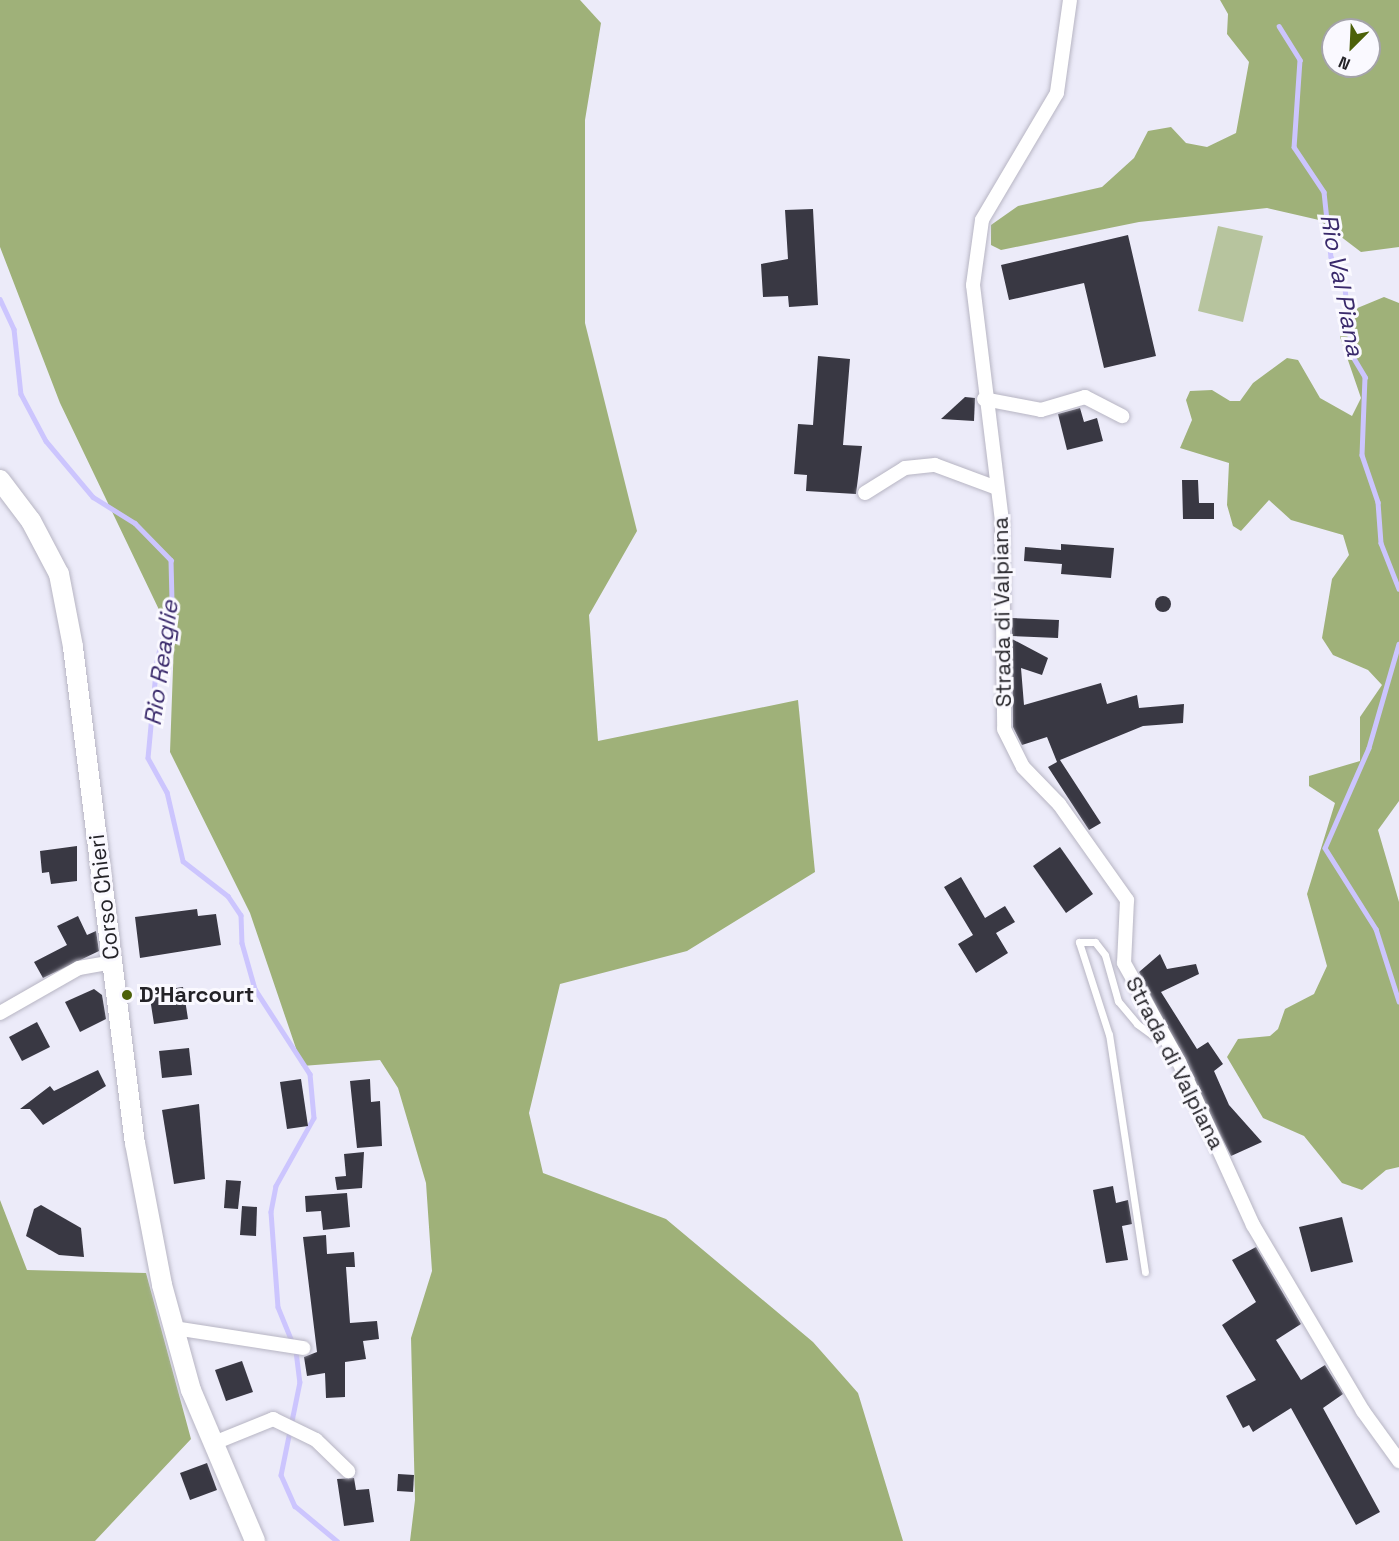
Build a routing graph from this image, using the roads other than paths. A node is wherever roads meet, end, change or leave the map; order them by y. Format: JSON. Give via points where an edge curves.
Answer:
{"nodes":[{"id":1,"x":1070,"y":0,"type":"edge"},
{"id":2,"x":984,"y":399,"type":"junction"},
{"id":3,"x":1122,"y":416,"type":"dead end"},
{"id":4,"x":0,"y":480,"type":"edge"},
{"id":5,"x":997,"y":488,"type":"junction"},
{"id":6,"x":865,"y":493,"type":"dead end"},
{"id":7,"x":111,"y":962,"type":"junction"},
{"id":8,"x":0,"y":1013,"type":"edge"},
{"id":9,"x":1163,"y":1034,"type":"junction"},
{"id":10,"x":1145,"y":1272,"type":"dead end"},
{"id":11,"x":174,"y":1329,"type":"junction"},
{"id":12,"x":303,"y":1348,"type":"dead end"},
{"id":13,"x":214,"y":1443,"type":"junction"},
{"id":14,"x":1399,"y":1461,"type":"edge"},
{"id":15,"x":348,"y":1471,"type":"dead end"},
{"id":16,"x":255,"y":1541,"type":"edge"}],
"edges":[{"from":1,"to":2,"type":"street","name":"Strada di Valpiana","via":[[1057,93],[982,220],[973,285]]},
{"from":2,"to":3,"type":"street","via":[[1041,410],[1085,397]]},
{"from":2,"to":5,"type":"street","name":"Strada di Valpiana"},
{"from":4,"to":7,"type":"main road","name":"Corso Chieri","via":[[31,521],[59,574],[73,647]]},
{"from":5,"to":6,"type":"street","via":[[934,465],[905,468]]},
{"from":5,"to":9,"type":"street","name":"Strada di Valpiana","via":[[1004,729],[1023,767],[1059,804],[1127,900],[1124,963]]},
{"from":7,"to":8,"type":"street","via":[[79,968]]},
{"from":7,"to":11,"type":"main road","name":"Corso Chieri","via":[[135,1143]]},
{"from":9,"to":10,"type":"lane","via":[[1152,1035],[1137,1024],[1118,1001],[1105,955],[1095,942],[1079,942],[1109,1035]]},
{"from":9,"to":14,"type":"street","name":"Strada di Valpiana","via":[[1253,1225],[1363,1411]]},
{"from":11,"to":12,"type":"street","via":[[281,1348]]},
{"from":11,"to":13,"type":"main road","name":"Corso Chieri"},
{"from":13,"to":15,"type":"street","via":[[273,1419],[281,1420]]},
{"from":13,"to":16,"type":"main road","name":"Corso Chieri"}]}
